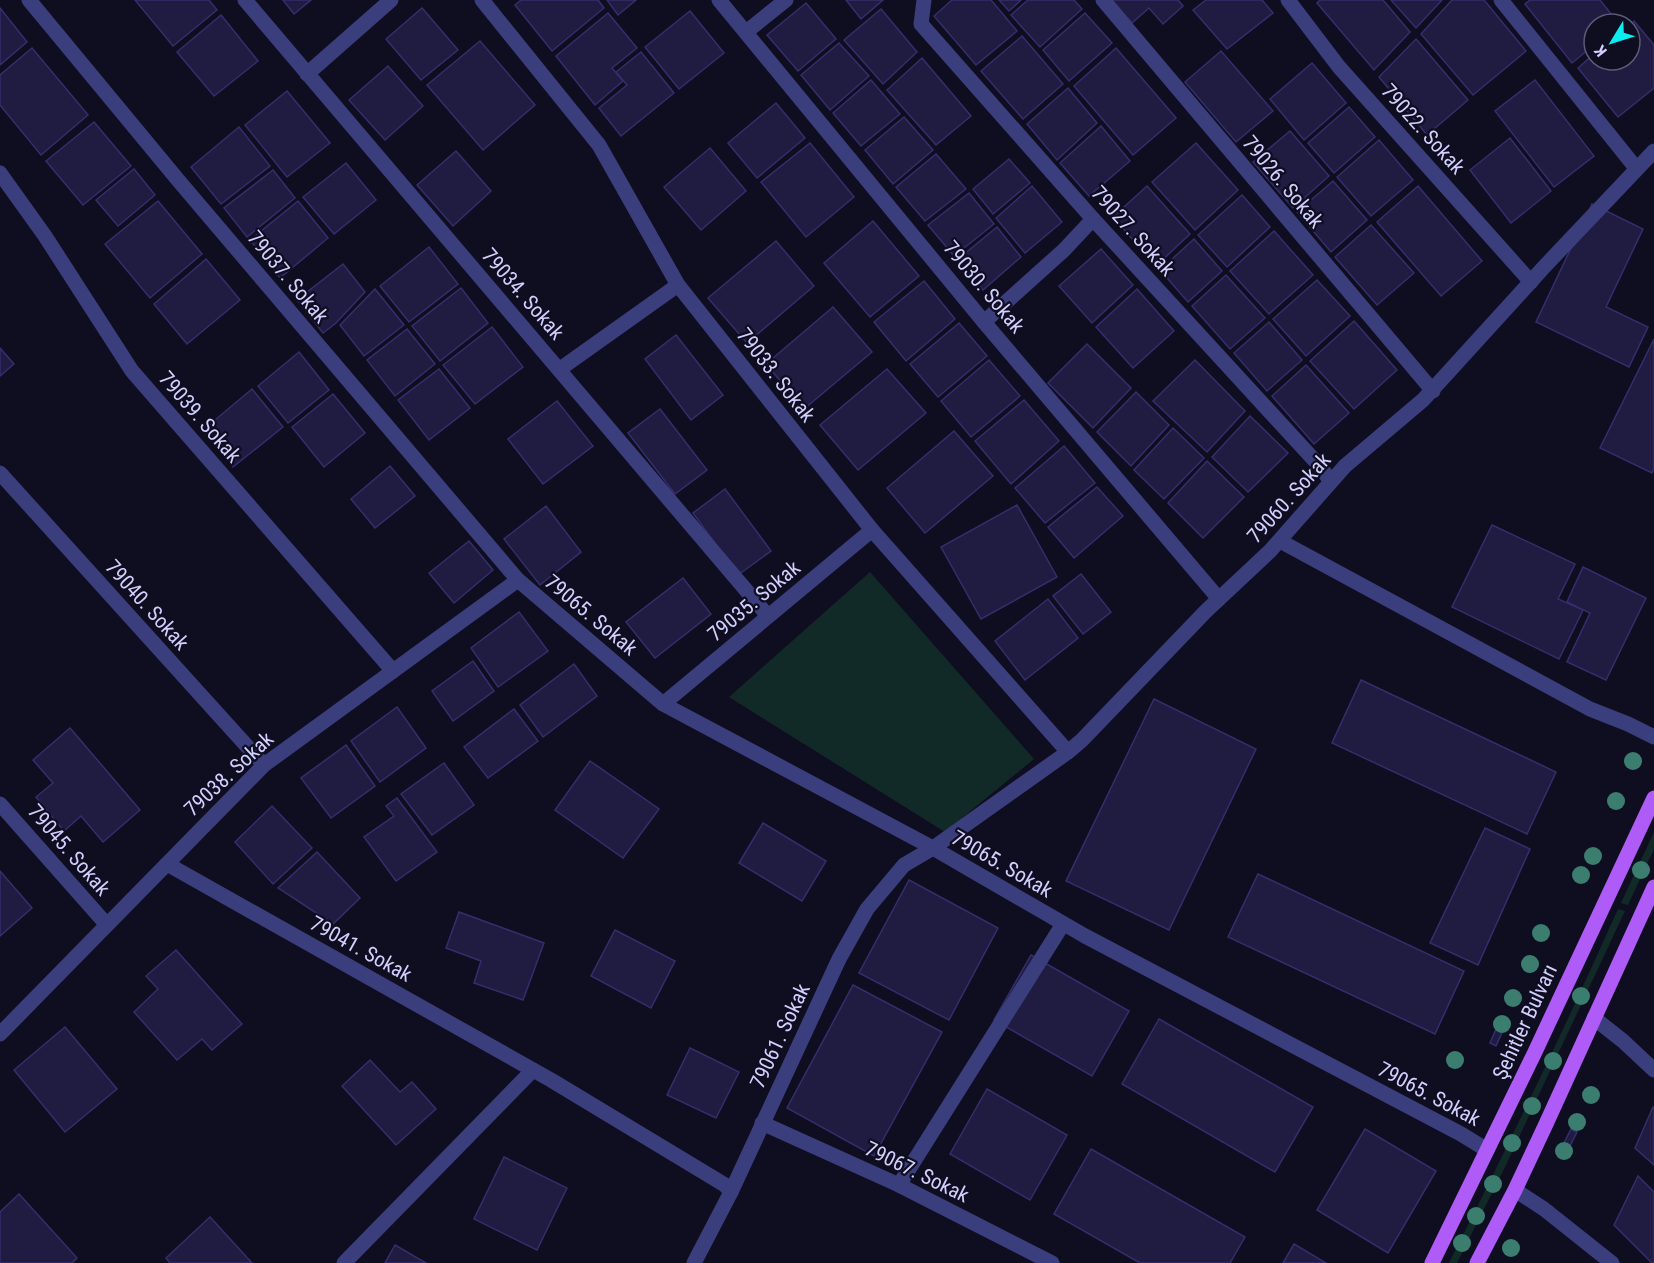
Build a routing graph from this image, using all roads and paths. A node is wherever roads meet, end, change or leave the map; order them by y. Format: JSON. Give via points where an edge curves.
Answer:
{"nodes":[{"id":1,"x":29,"y":0,"type":"edge"},
{"id":2,"x":245,"y":0,"type":"edge"},
{"id":3,"x":391,"y":0,"type":"edge"},
{"id":4,"x":482,"y":0,"type":"edge"},
{"id":5,"x":719,"y":0,"type":"edge"},
{"id":6,"x":786,"y":0,"type":"edge"},
{"id":7,"x":924,"y":0,"type":"edge"},
{"id":8,"x":1103,"y":0,"type":"edge"},
{"id":9,"x":1288,"y":0,"type":"edge"},
{"id":10,"x":1501,"y":0,"type":"edge"},
{"id":11,"x":746,"y":32,"type":"junction"},
{"id":12,"x":307,"y":74,"type":"junction"},
{"id":13,"x":1654,"y":150,"type":"edge"},
{"id":14,"x":1636,"y":168,"type":"junction"},
{"id":15,"x":0,"y":172,"type":"edge"},
{"id":16,"x":1093,"y":219,"type":"junction"},
{"id":17,"x":1531,"y":282,"type":"junction"},
{"id":18,"x":678,"y":285,"type":"junction"},
{"id":19,"x":984,"y":322,"type":"junction"},
{"id":20,"x":560,"y":369,"type":"junction"},
{"id":21,"x":1432,"y":391,"type":"junction"},
{"id":22,"x":0,"y":473,"type":"edge"},
{"id":23,"x":1331,"y":481,"type":"junction"},
{"id":24,"x":872,"y":530,"type":"junction"},
{"id":25,"x":1280,"y":541,"type":"junction"},
{"id":26,"x":518,"y":580,"type":"junction"},
{"id":27,"x":1219,"y":599,"type":"junction"},
{"id":28,"x":768,"y":616,"type":"junction"},
{"id":29,"x":393,"y":670,"type":"junction"},
{"id":30,"x":663,"y":704,"type":"junction"},
{"id":31,"x":1654,"y":737,"type":"edge"},
{"id":32,"x":1068,"y":752,"type":"junction"},
{"id":33,"x":264,"y":765,"type":"junction"},
{"id":34,"x":1654,"y":798,"type":"edge"},
{"id":35,"x":0,"y":804,"type":"edge"},
{"id":36,"x":933,"y":848,"type":"junction"},
{"id":37,"x":167,"y":864,"type":"junction"},
{"id":38,"x":1654,"y":887,"type":"edge"},
{"id":39,"x":1063,"y":924,"type":"junction"},
{"id":40,"x":107,"y":925,"type":"junction"},
{"id":41,"x":1594,"y":1018,"type":"junction"},
{"id":42,"x":0,"y":1034,"type":"edge"},
{"id":43,"x":533,"y":1070,"type":"junction"},
{"id":44,"x":1654,"y":1070,"type":"edge"},
{"id":45,"x":762,"y":1123,"type":"junction"},
{"id":46,"x":1487,"y":1150,"type":"junction"},
{"id":47,"x":899,"y":1185,"type":"junction"},
{"id":48,"x":1515,"y":1190,"type":"junction"},
{"id":49,"x":731,"y":1192,"type":"junction"},
{"id":50,"x":1029,"y":1257,"type":"edge"},
{"id":51,"x":344,"y":1263,"type":"edge"},
{"id":52,"x":694,"y":1263,"type":"edge"},
{"id":53,"x":1053,"y":1263,"type":"edge"},
{"id":54,"x":1432,"y":1263,"type":"edge"},
{"id":55,"x":1477,"y":1263,"type":"edge"},
{"id":56,"x":1612,"y":1263,"type":"edge"}],
"edges":[{"from":1,"to":26,"type":"street","name":"79037. Sokak"},
{"from":2,"to":12,"type":"street","name":"79034. Sokak"},
{"from":3,"to":12,"type":"street"},
{"from":4,"to":18,"type":"street","name":"79033. Sokak","via":[[599,145]]},
{"from":5,"to":11,"type":"street","name":"79030. Sokak"},
{"from":6,"to":11,"type":"street"},
{"from":7,"to":16,"type":"street","name":"79027. Sokak","via":[[921,24]]},
{"from":8,"to":21,"type":"street","name":"79026. Sokak"},
{"from":9,"to":17,"type":"street","name":"79022. Sokak","via":[[1339,67]]},
{"from":10,"to":14,"type":"street"},
{"from":11,"to":19,"type":"street","name":"79030. Sokak"},
{"from":12,"to":20,"type":"street","name":"79034. Sokak"},
{"from":13,"to":14,"type":"street","name":"79060. Sokak"},
{"from":14,"to":17,"type":"street","name":"79060. Sokak"},
{"from":15,"to":29,"type":"street","name":"79039. Sokak","via":[[132,371]]},
{"from":16,"to":19,"type":"street"},
{"from":16,"to":23,"type":"street","name":"79027. Sokak"},
{"from":17,"to":21,"type":"street","name":"79060. Sokak"},
{"from":18,"to":20,"type":"street"},
{"from":18,"to":24,"type":"street","name":"79033. Sokak"},
{"from":19,"to":27,"type":"street","name":"79030. Sokak"},
{"from":20,"to":28,"type":"street","name":"79034. Sokak"},
{"from":21,"to":23,"type":"street","name":"79060. Sokak"},
{"from":22,"to":33,"type":"street","name":"79040. Sokak"},
{"from":23,"to":25,"type":"street","name":"79060. Sokak"},
{"from":24,"to":28,"type":"street","name":"79035. Sokak"},
{"from":24,"to":32,"type":"street","name":"79033. Sokak"},
{"from":25,"to":27,"type":"street","name":"79060. Sokak"},
{"from":25,"to":31,"type":"street","via":[[1590,709]]},
{"from":26,"to":29,"type":"street","name":"79038. Sokak"},
{"from":26,"to":30,"type":"street","name":"79065. Sokak"},
{"from":27,"to":32,"type":"street","name":"79060. Sokak"},
{"from":28,"to":30,"type":"street","name":"79035. Sokak"},
{"from":29,"to":33,"type":"street","name":"79038. Sokak"},
{"from":30,"to":36,"type":"street","name":"79065. Sokak"},
{"from":32,"to":36,"type":"street","name":"79060. Sokak"},
{"from":33,"to":37,"type":"street","name":"79038. Sokak"},
{"from":34,"to":46,"type":"main road","name":"Şehitler Bulvarı"},
{"from":35,"to":40,"type":"street","name":"79045. Sokak"},
{"from":36,"to":39,"type":"street","name":"79065. Sokak"},
{"from":36,"to":45,"type":"street","name":"79061. Sokak","via":[[904,865],[867,909],[839,959]]},
{"from":37,"to":40,"type":"street","name":"79038. Sokak"},
{"from":37,"to":43,"type":"street","name":"79041. Sokak"},
{"from":38,"to":41,"type":"main road"},
{"from":39,"to":46,"type":"street","name":"79065. Sokak"},
{"from":39,"to":47,"type":"street"},
{"from":40,"to":42,"type":"street","name":"79038. Sokak"},
{"from":41,"to":44,"type":"street"},
{"from":41,"to":48,"type":"main road"},
{"from":43,"to":49,"type":"street","name":"79041. Sokak"},
{"from":43,"to":51,"type":"street"},
{"from":45,"to":47,"type":"street","name":"79067. Sokak"},
{"from":45,"to":49,"type":"street","name":"79061. Sokak"},
{"from":46,"to":54,"type":"main road","name":"Şehitler Bulvarı"},
{"from":47,"to":50,"type":"street","name":"79067. Sokak"},
{"from":48,"to":55,"type":"main road"},
{"from":48,"to":56,"type":"street"},
{"from":49,"to":52,"type":"street","name":"79061. Sokak"},
{"from":50,"to":53,"type":"street","name":"79067. Sokak"}]}
